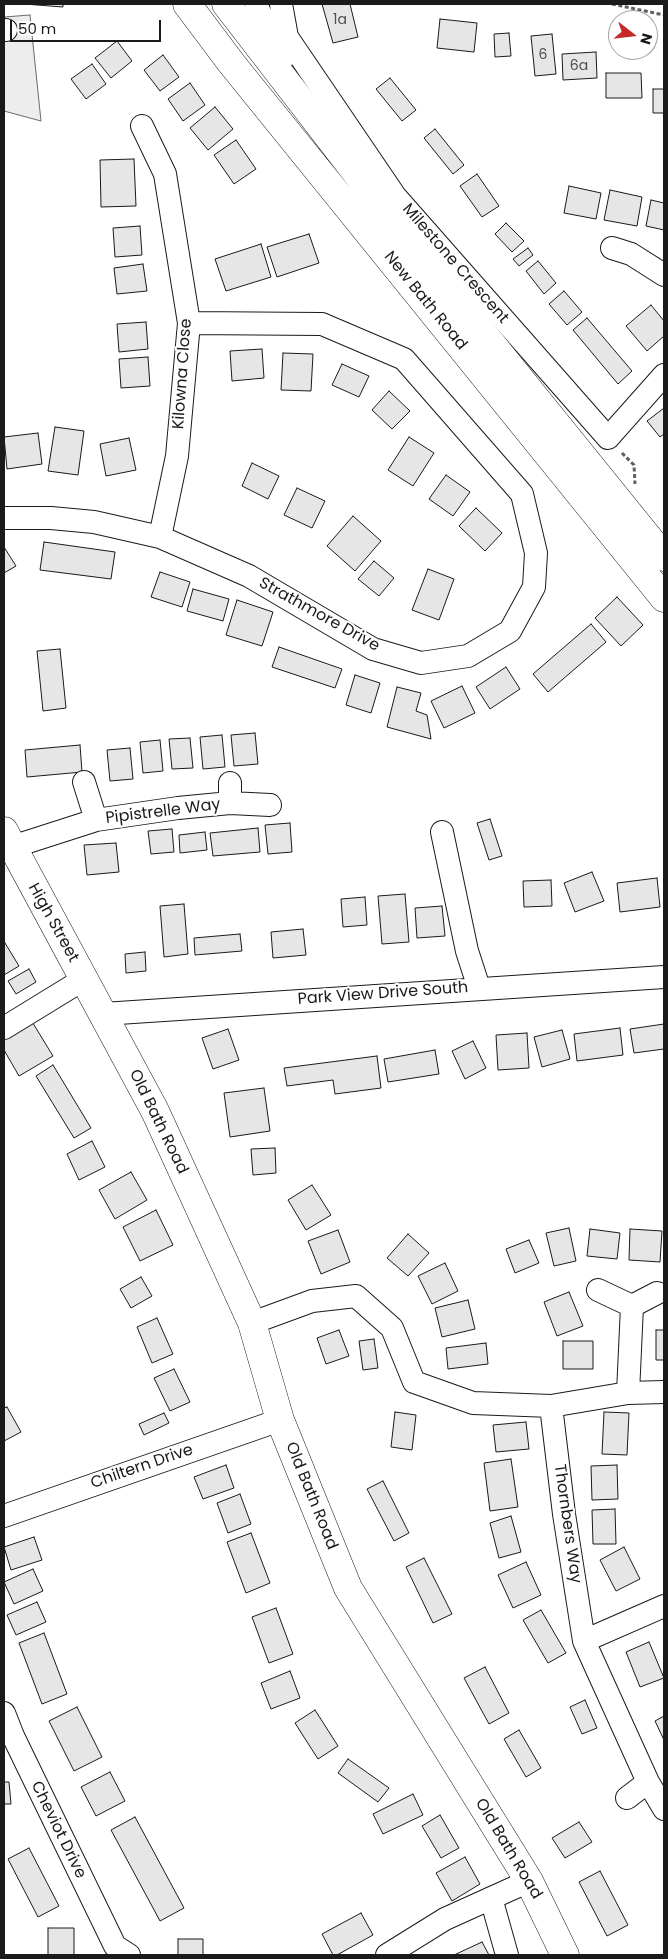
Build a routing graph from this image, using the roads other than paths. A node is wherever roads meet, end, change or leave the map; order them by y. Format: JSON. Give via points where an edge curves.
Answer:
{"nodes":[{"id":1,"x":187,"y":4,"type":"edge"},
{"id":2,"x":226,"y":4,"type":"edge"},
{"id":3,"x":256,"y":4,"type":"edge"},
{"id":4,"x":281,"y":4,"type":"edge"},
{"id":5,"x":297,"y":97,"type":"junction"},
{"id":6,"x":142,"y":126,"type":"dead end"},
{"id":7,"x":612,"y":248,"type":"dead end"},
{"id":8,"x":664,"y":275,"type":"edge"},
{"id":9,"x":189,"y":323,"type":"junction"},
{"id":10,"x":664,"y":375,"type":"edge"},
{"id":11,"x":4,"y":518,"type":"edge"},
{"id":12,"x":160,"y":537,"type":"junction"},
{"id":13,"x":664,"y":557,"type":"edge"},
{"id":14,"x":664,"y":598,"type":"edge"},
{"id":15,"x":84,"y":782,"type":"dead end"},
{"id":16,"x":270,"y":805,"type":"dead end"},
{"id":17,"x":96,"y":820,"type":"junction"},
{"id":18,"x":442,"y":832,"type":"dead end"},
{"id":19,"x":8,"y":839,"type":"edge"},
{"id":20,"x":664,"y":977,"type":"edge"},
{"id":21,"x":84,"y":980,"type":"junction"},
{"id":22,"x":479,"y":988,"type":"junction"},
{"id":23,"x":103,"y":1014,"type":"junction"},
{"id":24,"x":4,"y":1028,"type":"edge"},
{"id":25,"x":598,"y":1290,"type":"dead end"},
{"id":26,"x":657,"y":1292,"type":"dead end"},
{"id":27,"x":632,"y":1306,"type":"junction"},
{"id":28,"x":252,"y":1322,"type":"junction"},
{"id":29,"x":664,"y":1392,"type":"edge"},
{"id":30,"x":628,"y":1393,"type":"junction"},
{"id":31,"x":551,"y":1406,"type":"junction"},
{"id":32,"x":280,"y":1420,"type":"junction"},
{"id":33,"x":4,"y":1516,"type":"edge"},
{"id":34,"x":664,"y":1606,"type":"edge"},
{"id":35,"x":584,"y":1641,"type":"junction"},
{"id":36,"x":4,"y":1713,"type":"edge"},
{"id":37,"x":8,"y":1737,"type":"edge"},
{"id":38,"x":648,"y":1782,"type":"junction"},
{"id":39,"x":627,"y":1798,"type":"dead end"},
{"id":40,"x":664,"y":1809,"type":"edge"},
{"id":41,"x":529,"y":1881,"type":"junction"},
{"id":42,"x":491,"y":1898,"type":"junction"},
{"id":43,"x":119,"y":1952,"type":"edge"},
{"id":44,"x":387,"y":1955,"type":"edge"},
{"id":45,"x":508,"y":1955,"type":"edge"},
{"id":46,"x":565,"y":1955,"type":"edge"}],
"edges":[{"from":1,"to":14,"type":"main road","name":"New Bath Road"},
{"from":2,"to":5,"type":"main road","name":"New Bath Road"},
{"from":3,"to":5,"type":"street"},
{"from":4,"to":10,"type":"street","name":"Milestone Crescent","via":[[287,37],[395,196],[608,438]]},
{"from":5,"to":13,"type":"main road","name":"New Bath Road","via":[[415,249]]},
{"from":6,"to":9,"type":"street","name":"Kilowna Close","via":[[165,174]]},
{"from":7,"to":8,"type":"street","via":[[631,254]]},
{"from":9,"to":12,"type":"street","name":"Kilowna Close","via":[[178,456]]},
{"from":9,"to":12,"type":"street","name":"Strathmore Drive","via":[[322,324],[404,358],[522,494],[536,553],[534,586],[510,631],[468,656],[421,663],[373,649],[249,576]]},
{"from":11,"to":12,"type":"street","name":"Strathmore Drive","via":[[94,522]]},
{"from":15,"to":17,"type":"street","name":"Pipistrelle Way"},
{"from":16,"to":17,"type":"street","name":"Pipistrelle Way","via":[[230,793],[178,808]]},
{"from":17,"to":19,"type":"street","name":"Pipistrelle Way"},
{"from":18,"to":22,"type":"street","via":[[467,951]]},
{"from":19,"to":21,"type":"main road","name":"High Street"},
{"from":20,"to":22,"type":"street","name":"Park View Drive South"},
{"from":21,"to":23,"type":"main road","name":"High Street"},
{"from":21,"to":24,"type":"street"},
{"from":22,"to":23,"type":"street","name":"Park View Drive South"},
{"from":23,"to":28,"type":"main road","name":"Old Bath Road","via":[[155,1111]]},
{"from":25,"to":27,"type":"street"},
{"from":26,"to":27,"type":"street"},
{"from":27,"to":30,"type":"street"},
{"from":28,"to":31,"type":"street","via":[[312,1301],[356,1296],[392,1328],[414,1382],[473,1403]]},
{"from":28,"to":32,"type":"main road","name":"Old Bath Road"},
{"from":29,"to":30,"type":"street"},
{"from":30,"to":31,"type":"street"},
{"from":31,"to":35,"type":"street","name":"Thornbers Way"},
{"from":32,"to":33,"type":"street","name":"Chiltern Drive"},
{"from":32,"to":41,"type":"main road","name":"Old Bath Road","via":[[348,1588]]},
{"from":34,"to":35,"type":"street"},
{"from":35,"to":38,"type":"street","name":"Thornbers Way"},
{"from":36,"to":37,"type":"street","name":"Cheviot Drive"},
{"from":37,"to":43,"type":"street","name":"Cheviot Drive"},
{"from":38,"to":39,"type":"street"},
{"from":38,"to":40,"type":"street","name":"Thornbers Way"},
{"from":41,"to":42,"type":"street"},
{"from":41,"to":46,"type":"main road","name":"Old Bath Road"},
{"from":42,"to":44,"type":"street","via":[[445,1919]]},
{"from":42,"to":45,"type":"street"}]}
